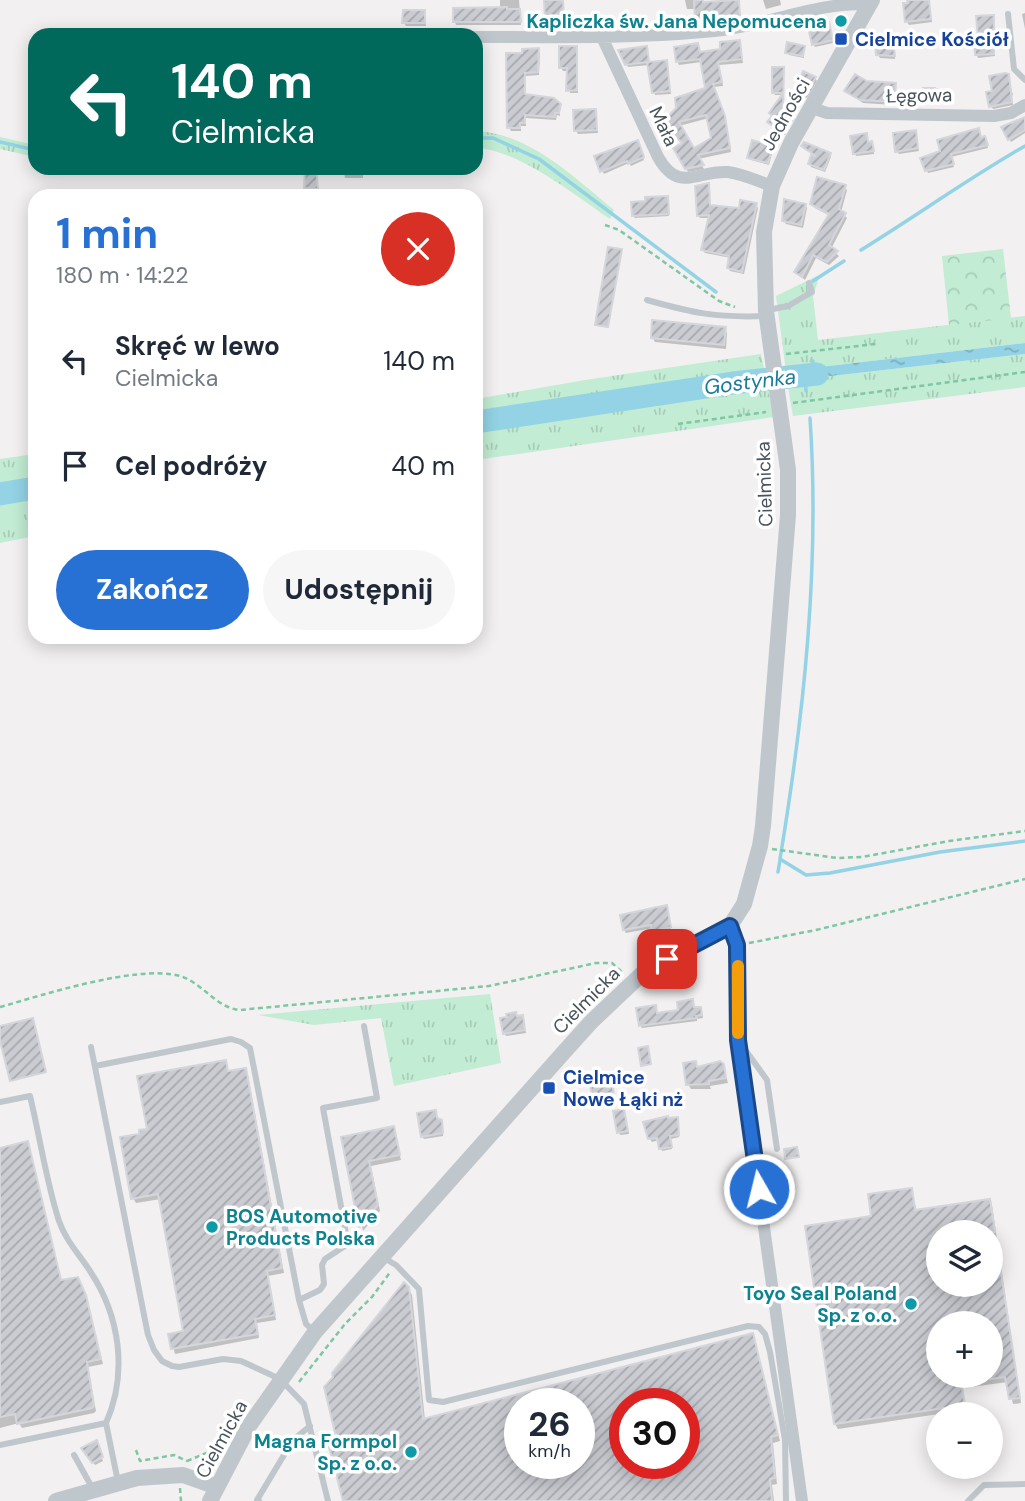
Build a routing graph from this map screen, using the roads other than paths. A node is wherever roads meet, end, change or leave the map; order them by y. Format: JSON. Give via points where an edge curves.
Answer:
{"nodes":[{"id":1,"x":871,"y":2,"type":"edge"},
{"id":2,"x":1008,"y":14,"type":"dead end"},
{"id":3,"x":601,"y":35,"type":"junction"},
{"id":4,"x":483,"y":37,"type":"edge"},
{"id":5,"x":1025,"y":80,"type":"edge"},
{"id":6,"x":1025,"y":105,"type":"edge"},
{"id":7,"x":812,"y":108,"type":"junction"},
{"id":8,"x":772,"y":187,"type":"junction"},
{"id":9,"x":763,"y":257,"type":"joint"},
{"id":10,"x":809,"y":282,"type":"dead end"},
{"id":11,"x":648,"y":300,"type":"dead end"},
{"id":12,"x":766,"y":313,"type":"junction"},
{"id":13,"x":730,"y":926,"type":"junction"},
{"id":14,"x":364,"y":1026,"type":"dead end"},
{"id":15,"x":738,"y":1040,"type":"junction"},
{"id":16,"x":91,"y":1047,"type":"dead end"},
{"id":17,"x":95,"y":1066,"type":"junction"},
{"id":18,"x":0,"y":1102,"type":"edge"},
{"id":19,"x":777,"y":1149,"type":"dead end"},
{"id":20,"x":382,"y":1257,"type":"junction"},
{"id":21,"x":299,"y":1300,"type":"junction"},
{"id":22,"x":315,"y":1332,"type":"junction"},
{"id":23,"x":280,"y":1380,"type":"junction"},
{"id":24,"x":106,"y":1423,"type":"junction"},
{"id":25,"x":310,"y":1426,"type":"junction"},
{"id":26,"x":0,"y":1445,"type":"edge"},
{"id":27,"x":74,"y":1455,"type":"dead end"},
{"id":28,"x":118,"y":1483,"type":"junction"},
{"id":29,"x":1025,"y":1483,"type":"edge"},
{"id":30,"x":94,"y":1491,"type":"junction"},
{"id":31,"x":214,"y":1494,"type":"edge"},
{"id":32,"x":56,"y":1501,"type":"edge"},
{"id":33,"x":259,"y":1501,"type":"edge"},
{"id":34,"x":328,"y":1501,"type":"edge"},
{"id":35,"x":786,"y":1501,"type":"edge"},
{"id":36,"x":802,"y":1501,"type":"edge"},
{"id":37,"x":968,"y":1501,"type":"edge"}],
"edges":[{"from":1,"to":3,"type":"street","via":[[838,2],[726,29]]},
{"from":1,"to":7,"type":"street","name":"Jedności"},
{"from":2,"to":5,"type":"lane","via":[[1014,69]]},
{"from":3,"to":4,"type":"street"},
{"from":3,"to":8,"type":"street","name":"Mała","via":[[668,173],[687,178],[728,172]]},
{"from":6,"to":7,"type":"street","name":"Łęgowa","via":[[994,116],[839,114]]},
{"from":7,"to":8,"type":"street","name":"Jedności"},
{"from":8,"to":9,"type":"street","name":"Jedności"},
{"from":9,"to":12,"type":"street","name":"Cielmicka"},
{"from":10,"to":12,"type":"lane","via":[[812,292]]},
{"from":11,"to":12,"type":"lane","via":[[726,317]]},
{"from":12,"to":13,"type":"street","name":"Cielmicka","via":[[780,356],[788,515],[763,825],[744,904]]},
{"from":13,"to":15,"type":"street","via":[[737,945]]},
{"from":13,"to":20,"type":"street","name":"Cielmicka","via":[[646,970],[592,1021]]},
{"from":14,"to":21,"type":"lane","via":[[377,1098],[323,1108],[347,1239],[345,1246],[325,1259],[320,1290]]},
{"from":15,"to":19,"type":"lane","via":[[767,1080]]},
{"from":15,"to":36,"type":"street"},
{"from":16,"to":17,"type":"lane"},
{"from":17,"to":21,"type":"lane","via":[[231,1039],[250,1048]]},
{"from":17,"to":23,"type":"lane","via":[[154,1350],[172,1366],[241,1361]]},
{"from":18,"to":24,"type":"lane","via":[[30,1096],[60,1221],[109,1305],[118,1370]]},
{"from":20,"to":22,"type":"street","name":"Cielmicka"},
{"from":20,"to":35,"type":"lane","via":[[419,1289],[429,1400],[443,1402],[748,1325],[759,1327],[770,1352],[785,1440]]},
{"from":21,"to":22,"type":"lane","via":[[306,1324]]},
{"from":22,"to":23,"type":"street","name":"Cielmicka"},
{"from":23,"to":25,"type":"lane","via":[[304,1404]]},
{"from":23,"to":31,"type":"street","name":"Cielmicka"},
{"from":24,"to":26,"type":"lane"},
{"from":24,"to":28,"type":"lane"},
{"from":25,"to":33,"type":"lane","via":[[293,1440]]},
{"from":25,"to":34,"type":"lane"},
{"from":27,"to":30,"type":"lane"},
{"from":28,"to":30,"type":"street"},
{"from":28,"to":31,"type":"street","via":[[183,1475]]},
{"from":29,"to":37,"type":"lane","via":[[984,1485]]},
{"from":30,"to":32,"type":"street"}]}
